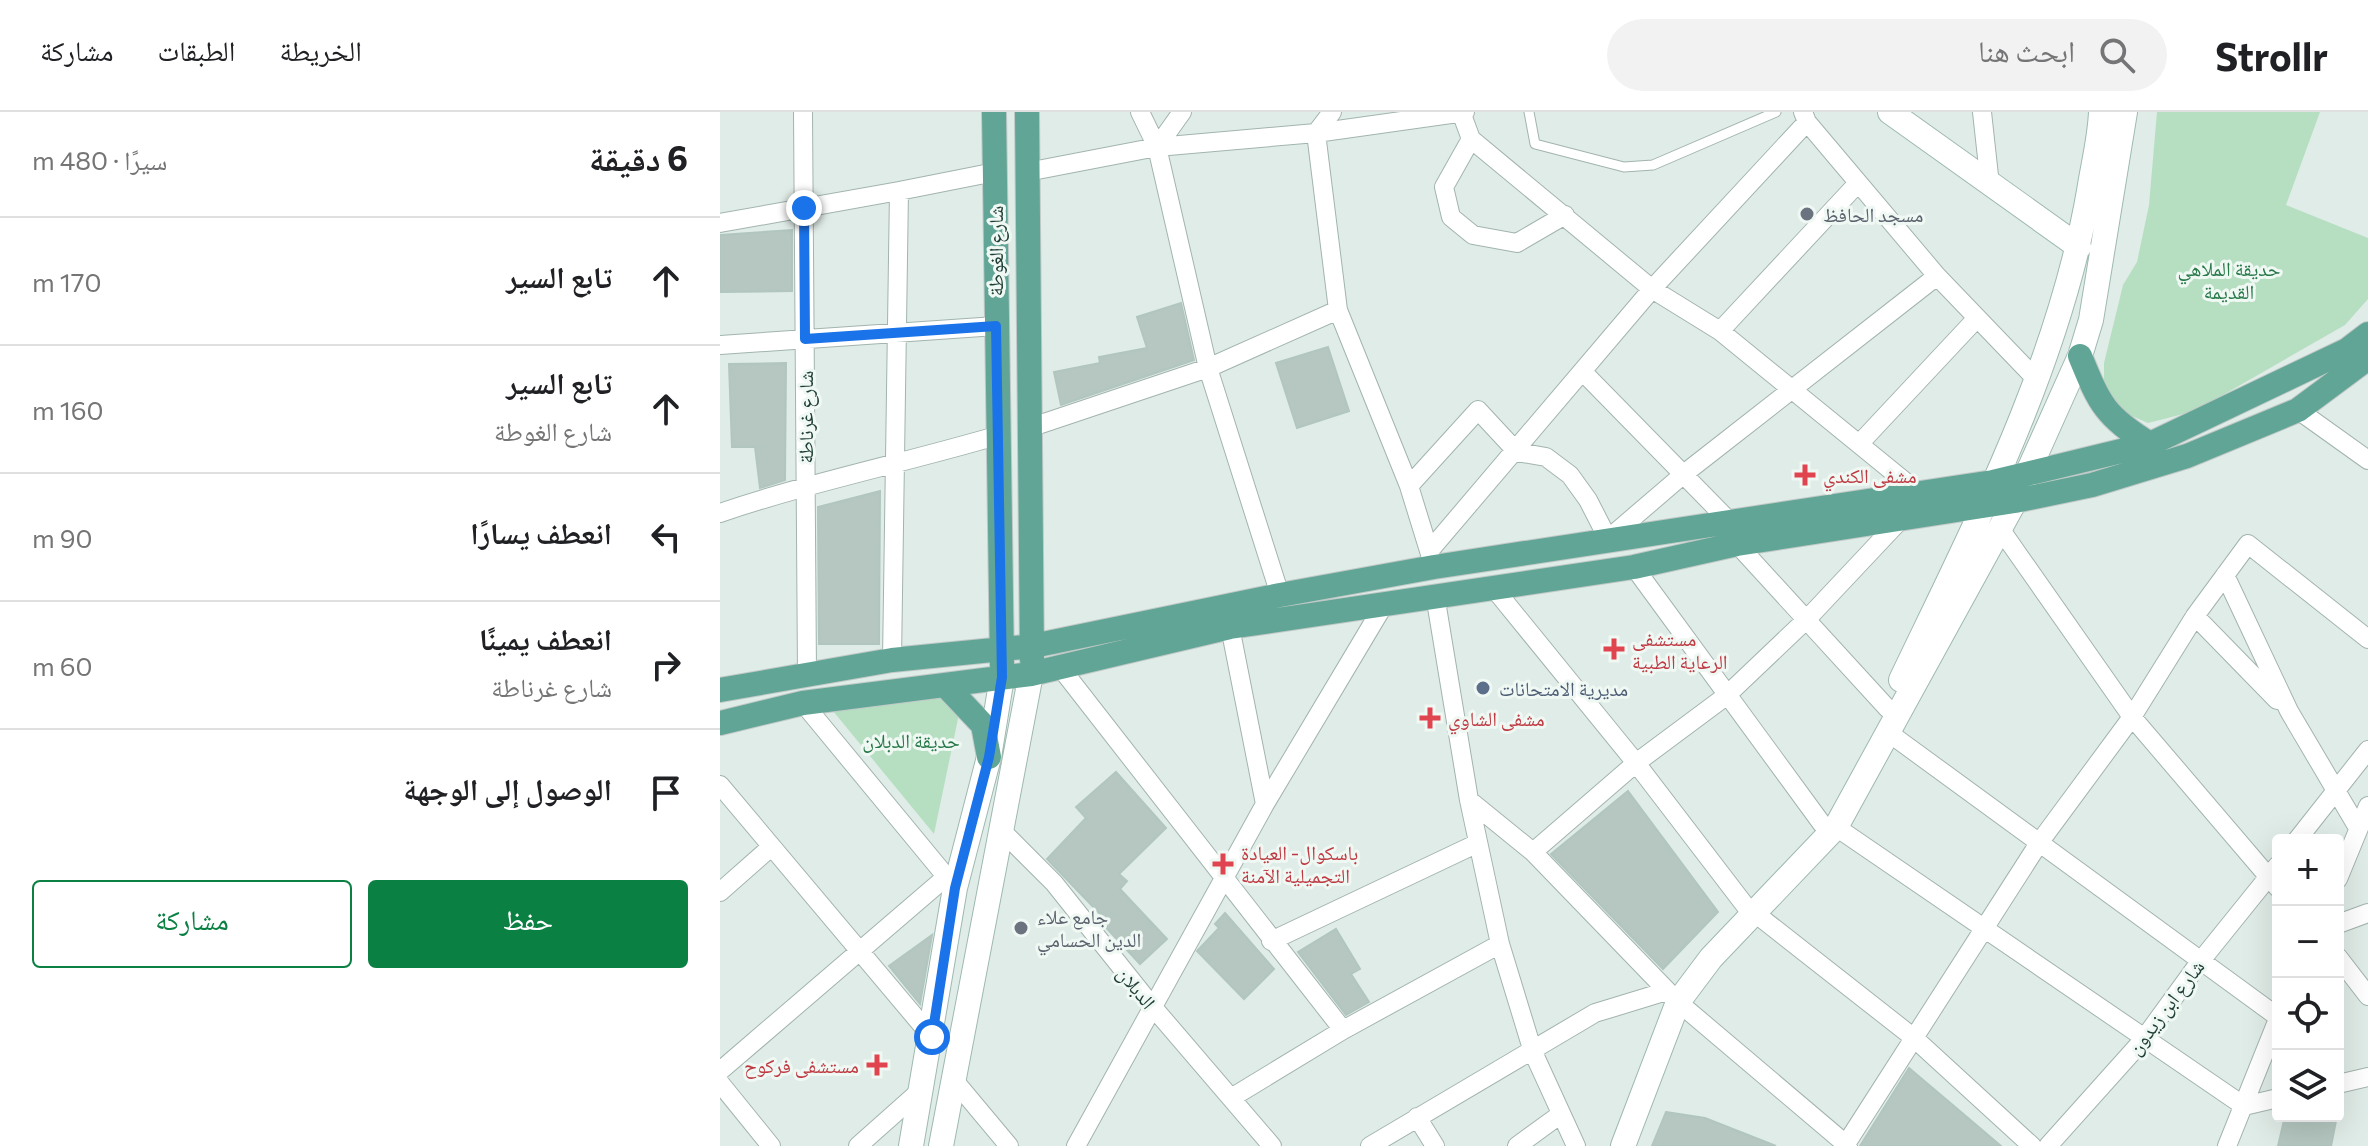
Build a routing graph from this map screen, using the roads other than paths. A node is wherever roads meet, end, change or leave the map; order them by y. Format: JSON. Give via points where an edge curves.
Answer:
{"nodes":[{"id":1,"x":803,"y":112,"type":"edge"},
{"id":2,"x":994,"y":112,"type":"edge"},
{"id":3,"x":1027,"y":112,"type":"edge"},
{"id":4,"x":1140,"y":112,"type":"edge"},
{"id":5,"x":1182,"y":112,"type":"edge"},
{"id":6,"x":1332,"y":112,"type":"edge"},
{"id":7,"x":1463,"y":112,"type":"edge"},
{"id":8,"x":1529,"y":112,"type":"edge"},
{"id":9,"x":1776,"y":112,"type":"edge"},
{"id":10,"x":1890,"y":112,"type":"edge"},
{"id":11,"x":1982,"y":112,"type":"edge"},
{"id":12,"x":2101,"y":112,"type":"edge"},
{"id":13,"x":2125,"y":112,"type":"edge"},
{"id":14,"x":1805,"y":117,"type":"edge"},
{"id":15,"x":1316,"y":133,"type":"junction"},
{"id":16,"x":1471,"y":139,"type":"junction"},
{"id":17,"x":1157,"y":147,"type":"junction"},
{"id":18,"x":995,"y":172,"type":"junction"},
{"id":19,"x":1027,"y":172,"type":"junction"},
{"id":20,"x":1858,"y":183,"type":"junction"},
{"id":21,"x":1990,"y":185,"type":"junction"},
{"id":22,"x":899,"y":191,"type":"junction"},
{"id":23,"x":804,"y":208,"type":"junction"},
{"id":24,"x":1565,"y":215,"type":"junction"},
{"id":25,"x":720,"y":223,"type":"edge"},
{"id":26,"x":2079,"y":247,"type":"junction"},
{"id":27,"x":1937,"y":276,"type":"junction"},
{"id":28,"x":1652,"y":289,"type":"junction"},
{"id":29,"x":1338,"y":310,"type":"junction"},
{"id":30,"x":1977,"y":318,"type":"junction"},
{"id":31,"x":996,"y":326,"type":"junction"},
{"id":32,"x":1720,"y":331,"type":"junction"},
{"id":33,"x":896,"y":333,"type":"junction"},
{"id":34,"x":2368,"y":334,"type":"edge"},
{"id":35,"x":805,"y":339,"type":"junction"},
{"id":36,"x":720,"y":345,"type":"edge"},
{"id":37,"x":2080,"y":356,"type":"junction"},
{"id":38,"x":2368,"y":358,"type":"edge"},
{"id":39,"x":1208,"y":368,"type":"junction"},
{"id":40,"x":1583,"y":372,"type":"junction"},
{"id":41,"x":2037,"y":380,"type":"junction"},
{"id":42,"x":1794,"y":390,"type":"junction"},
{"id":43,"x":2298,"y":410,"type":"junction"},
{"id":44,"x":1032,"y":427,"type":"junction"},
{"id":45,"x":996,"y":436,"type":"junction"},
{"id":46,"x":1860,"y":443,"type":"junction"},
{"id":47,"x":2150,"y":444,"type":"junction"},
{"id":48,"x":1517,"y":452,"type":"junction"},
{"id":49,"x":2368,"y":460,"type":"edge"},
{"id":50,"x":893,"y":466,"type":"junction"},
{"id":51,"x":1685,"y":473,"type":"junction"},
{"id":52,"x":2028,"y":474,"type":"junction"},
{"id":53,"x":1993,"y":482,"type":"junction"},
{"id":54,"x":806,"y":484,"type":"junction"},
{"id":55,"x":1409,"y":486,"type":"junction"},
{"id":56,"x":1919,"y":493,"type":"junction"},
{"id":57,"x":2015,"y":501,"type":"junction"},
{"id":58,"x":1984,"y":505,"type":"junction"},
{"id":59,"x":720,"y":513,"type":"edge"},
{"id":60,"x":1904,"y":516,"type":"junction"},
{"id":61,"x":2001,"y":530,"type":"junction"},
{"id":62,"x":1733,"y":533,"type":"junction"},
{"id":63,"x":1608,"y":539,"type":"junction"},
{"id":64,"x":1433,"y":558,"type":"junction"},
{"id":65,"x":1634,"y":567,"type":"junction"},
{"id":66,"x":2225,"y":575,"type":"junction"},
{"id":67,"x":1492,"y":586,"type":"junction"},
{"id":68,"x":1280,"y":595,"type":"junction"},
{"id":69,"x":1435,"y":595,"type":"junction"},
{"id":70,"x":1385,"y":603,"type":"junction"},
{"id":71,"x":2195,"y":616,"type":"junction"},
{"id":72,"x":1808,"y":618,"type":"junction"},
{"id":73,"x":1230,"y":627,"type":"junction"},
{"id":74,"x":2368,"y":639,"type":"edge"},
{"id":75,"x":1033,"y":646,"type":"junction"},
{"id":76,"x":1003,"y":651,"type":"junction"},
{"id":77,"x":892,"y":660,"type":"junction"},
{"id":78,"x":1060,"y":667,"type":"junction"},
{"id":79,"x":807,"y":674,"type":"junction"},
{"id":80,"x":1031,"y":674,"type":"junction"},
{"id":81,"x":1002,"y":677,"type":"junction"},
{"id":82,"x":945,"y":685,"type":"junction"},
{"id":83,"x":720,"y":690,"type":"edge"},
{"id":84,"x":1726,"y":696,"type":"junction"},
{"id":85,"x":803,"y":703,"type":"junction"},
{"id":86,"x":2289,"y":711,"type":"junction"},
{"id":87,"x":2132,"y":717,"type":"junction"},
{"id":88,"x":1888,"y":721,"type":"junction"},
{"id":89,"x":720,"y":723,"type":"edge"},
{"id":90,"x":2368,"y":750,"type":"edge"},
{"id":91,"x":989,"y":757,"type":"junction"},
{"id":92,"x":1636,"y":763,"type":"junction"},
{"id":93,"x":720,"y":785,"type":"edge"},
{"id":94,"x":2335,"y":790,"type":"junction"},
{"id":95,"x":1469,"y":800,"type":"junction"},
{"id":96,"x":1265,"y":804,"type":"junction"},
{"id":97,"x":2368,"y":806,"type":"edge"},
{"id":98,"x":1829,"y":826,"type":"junction"},
{"id":99,"x":2358,"y":828,"type":"junction"},
{"id":100,"x":1002,"y":831,"type":"junction"},
{"id":101,"x":2302,"y":834,"type":"edge"},
{"id":102,"x":1478,"y":843,"type":"junction"},
{"id":103,"x":2039,"y":843,"type":"junction"},
{"id":104,"x":771,"y":847,"type":"junction"},
{"id":105,"x":1533,"y":852,"type":"junction"},
{"id":106,"x":2344,"y":864,"type":"edge"},
{"id":107,"x":2272,"y":874,"type":"edge"},
{"id":108,"x":1223,"y":879,"type":"junction"},
{"id":109,"x":2272,"y":880,"type":"edge"},
{"id":110,"x":950,"y":882,"type":"junction"},
{"id":111,"x":720,"y":892,"type":"edge"},
{"id":112,"x":1751,"y":911,"type":"junction"},
{"id":113,"x":2368,"y":913,"type":"edge"},
{"id":114,"x":2344,"y":922,"type":"edge"},
{"id":115,"x":1986,"y":931,"type":"junction"},
{"id":116,"x":1271,"y":941,"type":"junction"},
{"id":117,"x":1500,"y":944,"type":"junction"},
{"id":118,"x":858,"y":952,"type":"junction"},
{"id":119,"x":2199,"y":963,"type":"junction"},
{"id":120,"x":2344,"y":965,"type":"edge"},
{"id":121,"x":1673,"y":996,"type":"junction"},
{"id":122,"x":2368,"y":996,"type":"edge"},
{"id":123,"x":1152,"y":1006,"type":"junction"},
{"id":124,"x":2272,"y":1014,"type":"edge"},
{"id":125,"x":1343,"y":1030,"type":"junction"},
{"id":126,"x":2272,"y":1034,"type":"edge"},
{"id":127,"x":932,"y":1037,"type":"junction"},
{"id":128,"x":1914,"y":1038,"type":"junction"},
{"id":129,"x":2143,"y":1040,"type":"junction"},
{"id":130,"x":1533,"y":1052,"type":"junction"},
{"id":131,"x":720,"y":1071,"type":"edge"},
{"id":132,"x":2368,"y":1077,"type":"edge"},
{"id":133,"x":953,"y":1079,"type":"junction"},
{"id":134,"x":720,"y":1083,"type":"edge"},
{"id":135,"x":2344,"y":1083,"type":"edge"},
{"id":136,"x":921,"y":1090,"type":"junction"},
{"id":137,"x":1231,"y":1098,"type":"junction"},
{"id":138,"x":2272,"y":1099,"type":"edge"},
{"id":139,"x":2244,"y":1106,"type":"junction"},
{"id":140,"x":1561,"y":1114,"type":"junction"},
{"id":141,"x":1417,"y":1117,"type":"junction"},
{"id":142,"x":1847,"y":1145,"type":"edge"},
{"id":143,"x":771,"y":1146,"type":"edge"},
{"id":144,"x":858,"y":1146,"type":"edge"},
{"id":145,"x":911,"y":1146,"type":"edge"},
{"id":146,"x":941,"y":1146,"type":"edge"},
{"id":147,"x":1009,"y":1146,"type":"edge"},
{"id":148,"x":1076,"y":1146,"type":"edge"},
{"id":149,"x":1272,"y":1146,"type":"edge"},
{"id":150,"x":1370,"y":1146,"type":"edge"},
{"id":151,"x":1435,"y":1146,"type":"edge"},
{"id":152,"x":1517,"y":1146,"type":"edge"},
{"id":153,"x":1576,"y":1146,"type":"edge"},
{"id":154,"x":1607,"y":1146,"type":"edge"},
{"id":155,"x":1623,"y":1146,"type":"edge"},
{"id":156,"x":2032,"y":1146,"type":"edge"},
{"id":157,"x":2048,"y":1146,"type":"edge"},
{"id":158,"x":2227,"y":1146,"type":"edge"}],
"edges":[{"from":1,"to":23,"type":"street","name":"شارع غرناطة"},
{"from":2,"to":18,"type":"main road","name":"شارع الغوطة"},
{"from":3,"to":19,"type":"main road"},
{"from":4,"to":17,"type":"street"},
{"from":5,"to":17,"type":"street"},
{"from":6,"to":15,"type":"street"},
{"from":7,"to":15,"type":"street"},
{"from":7,"to":16,"type":"street"},
{"from":8,"to":9,"type":"lane","via":[[1535,144],[1624,167],[1653,165]]},
{"from":10,"to":21,"type":"main road"},
{"from":11,"to":21,"type":"street"},
{"from":12,"to":26,"type":"main road"},
{"from":13,"to":37,"type":"main road","via":[[2091,320]]},
{"from":14,"to":20,"type":"street"},
{"from":14,"to":28,"type":"street"},
{"from":15,"to":17,"type":"street"},
{"from":15,"to":29,"type":"street"},
{"from":16,"to":24,"type":"street"},
{"from":16,"to":24,"type":"street","via":[[1444,187],[1451,217],[1473,235],[1517,243]]},
{"from":17,"to":19,"type":"street"},
{"from":17,"to":39,"type":"street"},
{"from":18,"to":22,"type":"street"},
{"from":18,"to":31,"type":"main road","name":"شارع الغوطة"},
{"from":19,"to":44,"type":"main road"},
{"from":20,"to":27,"type":"street"},
{"from":20,"to":32,"type":"street"},
{"from":21,"to":26,"type":"main road"},
{"from":22,"to":23,"type":"street"},
{"from":22,"to":33,"type":"street"},
{"from":23,"to":25,"type":"street"},
{"from":23,"to":35,"type":"street","name":"شارع غرناطة"},
{"from":24,"to":28,"type":"street"},
{"from":26,"to":41,"type":"main road"},
{"from":27,"to":30,"type":"street"},
{"from":27,"to":42,"type":"street"},
{"from":28,"to":32,"type":"street"},
{"from":28,"to":40,"type":"street"},
{"from":29,"to":39,"type":"street"},
{"from":29,"to":55,"type":"street"},
{"from":30,"to":41,"type":"street"},
{"from":30,"to":46,"type":"street"},
{"from":31,"to":33,"type":"street"},
{"from":31,"to":45,"type":"main road","name":"شارع الغوطة"},
{"from":32,"to":42,"type":"street"},
{"from":33,"to":35,"type":"street"},
{"from":33,"to":50,"type":"street"},
{"from":34,"to":47,"type":"main road","via":[[2347,350]]},
{"from":35,"to":36,"type":"street"},
{"from":35,"to":54,"type":"street","name":"شارع غرناطة"},
{"from":37,"to":47,"type":"main road","via":[[2105,410]]},
{"from":37,"to":52,"type":"main road"},
{"from":38,"to":43,"type":"main road"},
{"from":39,"to":44,"type":"street"},
{"from":39,"to":68,"type":"street"},
{"from":40,"to":48,"type":"street"},
{"from":40,"to":51,"type":"street"},
{"from":41,"to":53,"type":"main road"},
{"from":42,"to":46,"type":"street"},
{"from":42,"to":51,"type":"street"},
{"from":43,"to":49,"type":"street"},
{"from":43,"to":57,"type":"main road","via":[[2187,456],[2092,485]]},
{"from":44,"to":75,"type":"main road"},
{"from":45,"to":50,"type":"street"},
{"from":45,"to":76,"type":"main road","name":"شارع الغوطة"},
{"from":46,"to":56,"type":"street"},
{"from":47,"to":52,"type":"main road"},
{"from":48,"to":55,"type":"street","via":[[1478,410]]},
{"from":48,"to":63,"type":"street","via":[[1546,457],[1570,475]]},
{"from":48,"to":64,"type":"street"},
{"from":50,"to":54,"type":"street"},
{"from":50,"to":77,"type":"street"},
{"from":51,"to":62,"type":"street"},
{"from":51,"to":63,"type":"street"},
{"from":52,"to":53,"type":"main road"},
{"from":52,"to":57,"type":"main road"},
{"from":53,"to":56,"type":"main road"},
{"from":53,"to":58,"type":"main road"},
{"from":54,"to":59,"type":"street"},
{"from":54,"to":79,"type":"street","name":"شارع غرناطة"},
{"from":55,"to":64,"type":"street"},
{"from":56,"to":62,"type":"main road"},
{"from":57,"to":58,"type":"main road"},
{"from":57,"to":61,"type":"main road"},
{"from":58,"to":60,"type":"main road"},
{"from":58,"to":88,"type":"main road"},
{"from":60,"to":62,"type":"main road"},
{"from":60,"to":72,"type":"street"},
{"from":61,"to":87,"type":"street"},
{"from":61,"to":88,"type":"main road"},
{"from":62,"to":63,"type":"main road"},
{"from":62,"to":65,"type":"main road"},
{"from":62,"to":72,"type":"street"},
{"from":63,"to":64,"type":"main road"},
{"from":64,"to":68,"type":"main road"},
{"from":65,"to":67,"type":"main road"},
{"from":65,"to":84,"type":"street"},
{"from":66,"to":71,"type":"street"},
{"from":66,"to":74,"type":"street","via":[[2248,544]]},
{"from":66,"to":86,"type":"street"},
{"from":67,"to":69,"type":"main road"},
{"from":67,"to":92,"type":"street"},
{"from":68,"to":75,"type":"main road"},
{"from":69,"to":70,"type":"main road"},
{"from":69,"to":95,"type":"street"},
{"from":70,"to":73,"type":"main road"},
{"from":70,"to":96,"type":"street"},
{"from":71,"to":86,"type":"street"},
{"from":71,"to":87,"type":"street"},
{"from":72,"to":84,"type":"street"},
{"from":72,"to":88,"type":"street"},
{"from":73,"to":78,"type":"main road"},
{"from":73,"to":96,"type":"street"},
{"from":75,"to":76,"type":"main road"},
{"from":75,"to":80,"type":"main road"},
{"from":76,"to":77,"type":"main road"},
{"from":76,"to":81,"type":"main road","name":"شارع الغوطة"},
{"from":77,"to":79,"type":"main road"},
{"from":78,"to":80,"type":"main road"},
{"from":78,"to":108,"type":"street"},
{"from":79,"to":83,"type":"main road"},
{"from":80,"to":81,"type":"main road"},
{"from":80,"to":100,"type":"main road"},
{"from":81,"to":82,"type":"main road"},
{"from":81,"to":91,"type":"main road"},
{"from":82,"to":85,"type":"main road"},
{"from":82,"to":91,"type":"main road","via":[[983,725]]},
{"from":84,"to":92,"type":"street"},
{"from":84,"to":98,"type":"street"},
{"from":85,"to":89,"type":"main road"},
{"from":85,"to":110,"type":"street"},
{"from":86,"to":94,"type":"street"},
{"from":87,"to":103,"type":"street"},
{"from":87,"to":107,"type":"street"},
{"from":88,"to":98,"type":"main road"},
{"from":88,"to":103,"type":"street"},
{"from":90,"to":94,"type":"street"},
{"from":91,"to":110,"type":"main road"},
{"from":92,"to":105,"type":"street"},
{"from":92,"to":112,"type":"street"},
{"from":93,"to":104,"type":"street"},
{"from":94,"to":99,"type":"street"},
{"from":94,"to":101,"type":"street"},
{"from":95,"to":102,"type":"street"},
{"from":95,"to":105,"type":"street"},
{"from":96,"to":108,"type":"street"},
{"from":97,"to":99,"type":"street"},
{"from":98,"to":112,"type":"main road"},
{"from":98,"to":115,"type":"street"},
{"from":99,"to":106,"type":"street"},
{"from":100,"to":123,"type":"street","name":"الدبلان","via":[[1054,883]]},
{"from":100,"to":133,"type":"main road"},
{"from":102,"to":116,"type":"street"},
{"from":102,"to":117,"type":"street"},
{"from":103,"to":115,"type":"street"},
{"from":103,"to":119,"type":"street"},
{"from":104,"to":111,"type":"street"},
{"from":104,"to":118,"type":"street"},
{"from":105,"to":121,"type":"street"},
{"from":108,"to":116,"type":"street"},
{"from":108,"to":123,"type":"street"},
{"from":109,"to":119,"type":"street","name":"شارع ابن زيدون"},
{"from":110,"to":118,"type":"street"},
{"from":110,"to":127,"type":"main road"},
{"from":112,"to":121,"type":"main road"},
{"from":112,"to":128,"type":"street"},
{"from":113,"to":114,"type":"street"},
{"from":115,"to":128,"type":"street"},
{"from":115,"to":129,"type":"street"},
{"from":116,"to":125,"type":"street"},
{"from":117,"to":125,"type":"street"},
{"from":117,"to":130,"type":"street"},
{"from":118,"to":127,"type":"street"},
{"from":118,"to":131,"type":"street"},
{"from":119,"to":124,"type":"street"},
{"from":119,"to":129,"type":"street","name":"شارع ابن زيدون"},
{"from":120,"to":122,"type":"street"},
{"from":121,"to":130,"type":"street","via":[[1595,1013]]},
{"from":121,"to":142,"type":"street"},
{"from":121,"to":154,"type":"main road"},
{"from":121,"to":155,"type":"main road"},
{"from":123,"to":137,"type":"street","name":"الدبلان"},
{"from":123,"to":148,"type":"street"},
{"from":125,"to":137,"type":"street"},
{"from":126,"to":139,"type":"street"},
{"from":127,"to":136,"type":"main road"},
{"from":128,"to":142,"type":"street"},
{"from":128,"to":156,"type":"street"},
{"from":129,"to":139,"type":"street"},
{"from":129,"to":157,"type":"street","name":"شارع ابن زيدون"},
{"from":130,"to":140,"type":"street"},
{"from":130,"to":141,"type":"street"},
{"from":132,"to":135,"type":"street"},
{"from":133,"to":146,"type":"main road"},
{"from":133,"to":147,"type":"street"},
{"from":134,"to":143,"type":"street"},
{"from":136,"to":144,"type":"street"},
{"from":136,"to":145,"type":"main road"},
{"from":137,"to":149,"type":"street","name":"الدبلان"},
{"from":138,"to":139,"type":"street"},
{"from":139,"to":158,"type":"street"},
{"from":140,"to":152,"type":"street"},
{"from":140,"to":153,"type":"street"},
{"from":141,"to":150,"type":"street"},
{"from":141,"to":151,"type":"street"}]}
